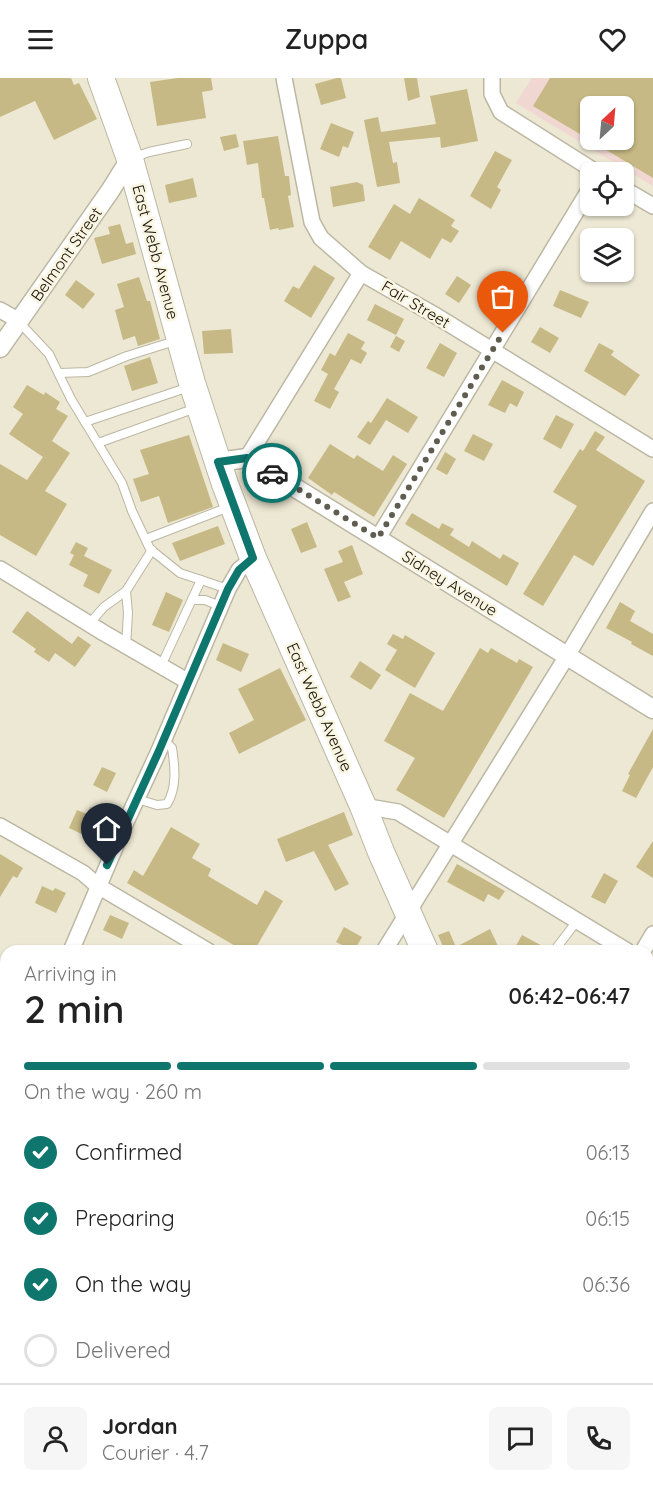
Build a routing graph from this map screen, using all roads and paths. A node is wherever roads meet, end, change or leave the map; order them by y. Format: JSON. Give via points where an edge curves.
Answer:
{"nodes":[{"id":1,"x":101,"y":78,"type":"edge"},
{"id":2,"x":284,"y":78,"type":"edge"},
{"id":3,"x":492,"y":78,"type":"edge"},
{"id":4,"x":187,"y":144,"type":"dead end"},
{"id":5,"x":130,"y":159,"type":"junction"},
{"id":6,"x":580,"y":162,"type":"edge"},
{"id":7,"x":634,"y":195,"type":"edge"},
{"id":8,"x":580,"y":205,"type":"edge"},
{"id":9,"x":653,"y":206,"type":"edge"},
{"id":10,"x":362,"y":273,"type":"junction"},
{"id":11,"x":0,"y":310,"type":"edge"},
{"id":12,"x":18,"y":321,"type":"junction"},
{"id":13,"x":180,"y":340,"type":"junction"},
{"id":14,"x":0,"y":348,"type":"edge"},
{"id":15,"x":492,"y":351,"type":"junction"},
{"id":16,"x":59,"y":373,"type":"junction"},
{"id":17,"x":196,"y":396,"type":"junction"},
{"id":18,"x":85,"y":422,"type":"junction"},
{"id":19,"x":98,"y":443,"type":"junction"},
{"id":20,"x":653,"y":449,"type":"edge"},
{"id":21,"x":247,"y":458,"type":"junction"},
{"id":22,"x":218,"y":462,"type":"junction"},
{"id":23,"x":233,"y":506,"type":"junction"},
{"id":24,"x":653,"y":511,"type":"edge"},
{"id":25,"x":378,"y":538,"type":"junction"},
{"id":26,"x":146,"y":539,"type":"junction"},
{"id":27,"x":152,"y":550,"type":"junction"},
{"id":28,"x":253,"y":558,"type":"junction"},
{"id":29,"x":0,"y":569,"type":"edge"},
{"id":30,"x":201,"y":580,"type":"junction"},
{"id":31,"x":228,"y":589,"type":"junction"},
{"id":32,"x":126,"y":591,"type":"junction"},
{"id":33,"x":192,"y":600,"type":"junction"},
{"id":34,"x":220,"y":606,"type":"junction"},
{"id":35,"x":89,"y":624,"type":"junction"},
{"id":36,"x":126,"y":646,"type":"junction"},
{"id":37,"x":567,"y":656,"type":"junction"},
{"id":38,"x":161,"y":666,"type":"junction"},
{"id":39,"x":187,"y":681,"type":"junction"},
{"id":40,"x":653,"y":709,"type":"edge"},
{"id":41,"x":164,"y":740,"type":"junction"},
{"id":42,"x":137,"y":799,"type":"junction"},
{"id":43,"x":363,"y":806,"type":"junction"},
{"id":44,"x":0,"y":826,"type":"edge"},
{"id":45,"x":451,"y":843,"type":"junction"},
{"id":46,"x":98,"y":886,"type":"junction"},
{"id":47,"x":408,"y":912,"type":"junction"},
{"id":48,"x":577,"y":921,"type":"junction"},
{"id":49,"x":73,"y":945,"type":"edge"},
{"id":50,"x":198,"y":945,"type":"edge"},
{"id":51,"x":388,"y":945,"type":"edge"},
{"id":52,"x":422,"y":945,"type":"edge"},
{"id":53,"x":559,"y":945,"type":"edge"},
{"id":54,"x":617,"y":945,"type":"edge"}],
"edges":[{"from":1,"to":5,"type":"highway","name":"East Webb Avenue"},
{"from":2,"to":10,"type":"street","name":"Fair Street","via":[[312,222],[321,238]]},
{"from":3,"to":6,"type":"street","via":[[492,94],[501,112]]},
{"from":4,"to":5,"type":"lane"},
{"from":5,"to":12,"type":"street","name":"Belmont Street"},
{"from":5,"to":13,"type":"highway","name":"East Webb Avenue"},
{"from":7,"to":9,"type":"street"},
{"from":8,"to":15,"type":"street"},
{"from":10,"to":15,"type":"street","name":"Fair Street"},
{"from":10,"to":21,"type":"street"},
{"from":11,"to":12,"type":"street"},
{"from":12,"to":14,"type":"street","name":"Belmont Street"},
{"from":12,"to":16,"type":"lane","via":[[49,354]]},
{"from":13,"to":16,"type":"lane","via":[[88,372]]},
{"from":13,"to":17,"type":"highway","name":"East Webb Avenue"},
{"from":15,"to":20,"type":"street","name":"Fair Street"},
{"from":15,"to":25,"type":"street"},
{"from":16,"to":18,"type":"lane"},
{"from":17,"to":18,"type":"lane"},
{"from":17,"to":19,"type":"lane"},
{"from":17,"to":22,"type":"highway","name":"East Webb Avenue"},
{"from":18,"to":19,"type":"lane"},
{"from":19,"to":26,"type":"lane","via":[[122,483]]},
{"from":21,"to":22,"type":"street"},
{"from":21,"to":25,"type":"street","name":"Sidney Avenue"},
{"from":22,"to":23,"type":"highway","name":"East Webb Avenue"},
{"from":23,"to":26,"type":"lane"},
{"from":23,"to":28,"type":"highway","name":"East Webb Avenue"},
{"from":24,"to":37,"type":"street"},
{"from":25,"to":37,"type":"street","name":"Sidney Avenue"},
{"from":26,"to":27,"type":"lane"},
{"from":27,"to":30,"type":"lane","via":[[180,573]]},
{"from":27,"to":32,"type":"lane"},
{"from":28,"to":31,"type":"street","via":[[239,570]]},
{"from":28,"to":43,"type":"highway","name":"East Webb Avenue"},
{"from":29,"to":35,"type":"street"},
{"from":30,"to":31,"type":"lane"},
{"from":30,"to":33,"type":"lane"},
{"from":31,"to":34,"type":"street"},
{"from":32,"to":35,"type":"lane"},
{"from":32,"to":36,"type":"lane"},
{"from":33,"to":34,"type":"lane"},
{"from":33,"to":38,"type":"lane"},
{"from":34,"to":39,"type":"street"},
{"from":35,"to":36,"type":"street"},
{"from":36,"to":38,"type":"street"},
{"from":37,"to":40,"type":"street","name":"Sidney Avenue"},
{"from":37,"to":45,"type":"street"},
{"from":38,"to":39,"type":"street"},
{"from":39,"to":41,"type":"street"},
{"from":41,"to":42,"type":"street"},
{"from":41,"to":42,"type":"lane","via":[[172,748],[172,796],[167,804],[157,806]]},
{"from":42,"to":46,"type":"street"},
{"from":43,"to":45,"type":"street","via":[[398,812]]},
{"from":43,"to":47,"type":"highway","name":"East Webb Avenue"},
{"from":44,"to":46,"type":"street","via":[[83,873]]},
{"from":45,"to":47,"type":"street"},
{"from":45,"to":48,"type":"street"},
{"from":46,"to":49,"type":"street"},
{"from":46,"to":50,"type":"street"},
{"from":47,"to":51,"type":"street"},
{"from":47,"to":52,"type":"highway","name":"East Webb Avenue"},
{"from":48,"to":53,"type":"lane"},
{"from":48,"to":54,"type":"street"}]}
